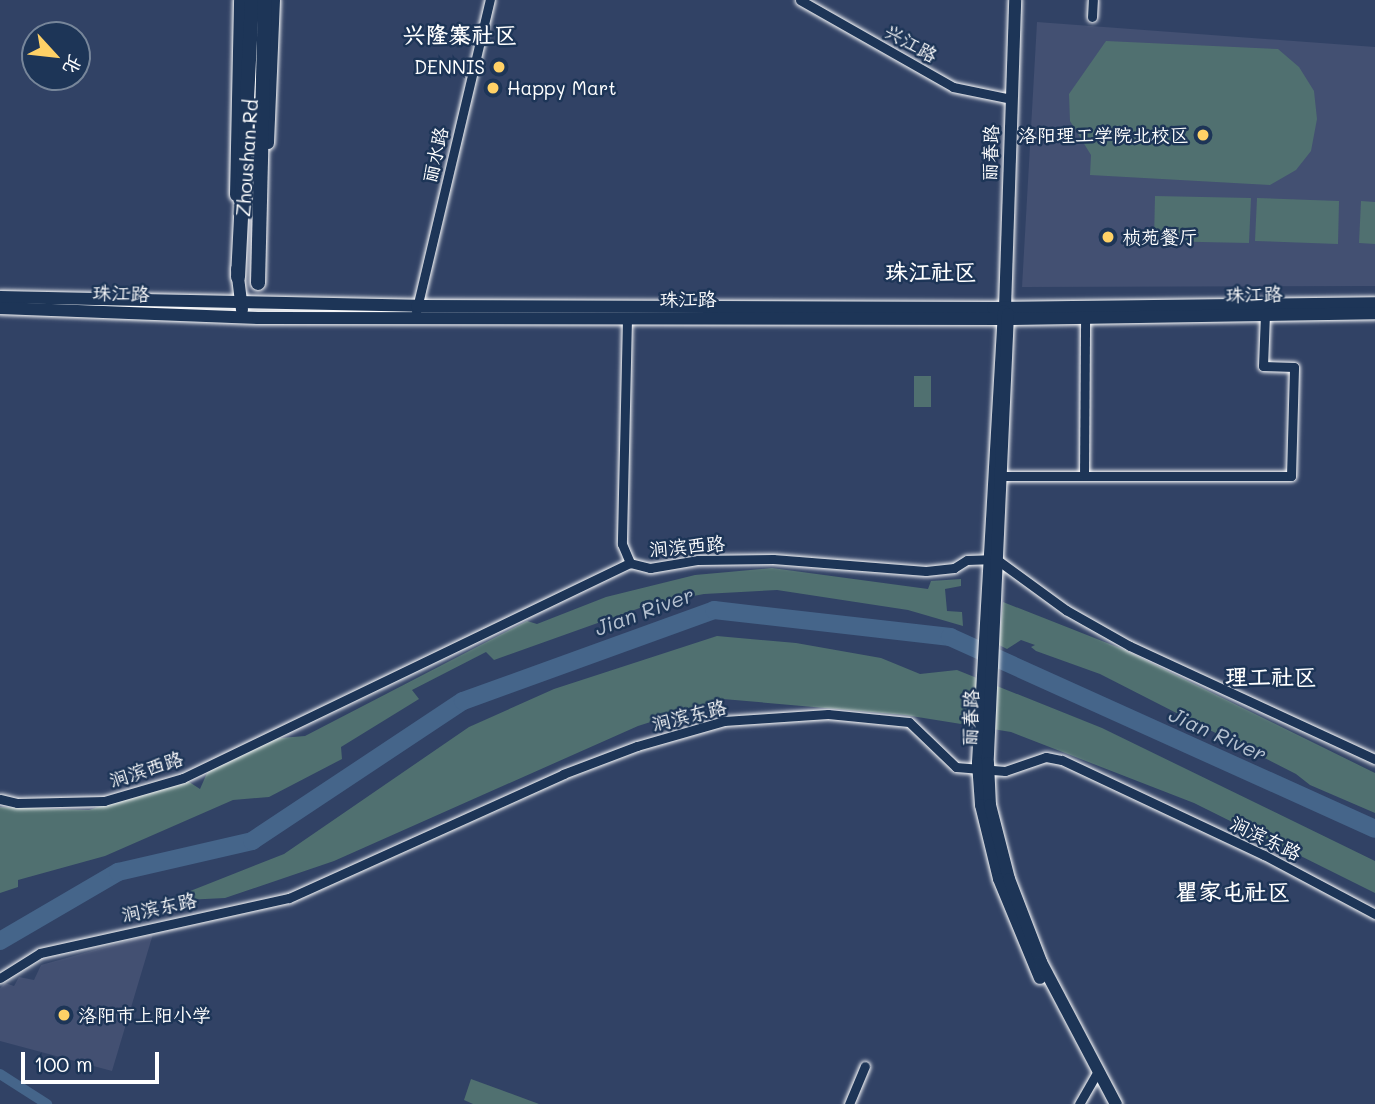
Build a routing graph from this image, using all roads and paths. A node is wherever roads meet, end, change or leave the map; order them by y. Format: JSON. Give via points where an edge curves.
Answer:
{"nodes":[{"id":1,"x":240,"y":0,"type":"edge"},
{"id":2,"x":252,"y":0,"type":"edge"},
{"id":3,"x":265,"y":0,"type":"edge"},
{"id":4,"x":274,"y":0,"type":"edge"},
{"id":5,"x":490,"y":0,"type":"edge"},
{"id":6,"x":800,"y":0,"type":"edge"},
{"id":7,"x":1015,"y":0,"type":"edge"},
{"id":8,"x":1093,"y":0,"type":"edge"},
{"id":9,"x":1092,"y":17,"type":"dead end"},
{"id":10,"x":1011,"y":99,"type":"junction"},
{"id":11,"x":253,"y":124,"type":"junction"},
{"id":12,"x":238,"y":277,"type":"junction"},
{"id":13,"x":258,"y":283,"type":"junction"},
{"id":14,"x":0,"y":297,"type":"edge"},
{"id":15,"x":1375,"y":303,"type":"edge"},
{"id":16,"x":258,"y":304,"type":"junction"},
{"id":17,"x":0,"y":308,"type":"edge"},
{"id":18,"x":242,"y":311,"type":"junction"},
{"id":19,"x":416,"y":312,"type":"junction"},
{"id":20,"x":1265,"y":313,"type":"junction"},
{"id":21,"x":1375,"y":313,"type":"edge"},
{"id":22,"x":1006,"y":315,"type":"junction"},
{"id":23,"x":258,"y":318,"type":"junction"},
{"id":24,"x":627,"y":318,"type":"junction"},
{"id":25,"x":1085,"y":319,"type":"junction"},
{"id":26,"x":1084,"y":476,"type":"junction"},
{"id":27,"x":1001,"y":477,"type":"junction"},
{"id":28,"x":991,"y":560,"type":"junction"},
{"id":29,"x":630,"y":563,"type":"junction"},
{"id":30,"x":1375,"y":759,"type":"edge"},
{"id":31,"x":984,"y":767,"type":"junction"},
{"id":32,"x":0,"y":799,"type":"edge"},
{"id":33,"x":1375,"y":914,"type":"edge"},
{"id":34,"x":0,"y":978,"type":"edge"},
{"id":35,"x":865,"y":1066,"type":"dead end"},
{"id":36,"x":1097,"y":1075,"type":"junction"},
{"id":37,"x":849,"y":1104,"type":"edge"},
{"id":38,"x":1079,"y":1104,"type":"edge"},
{"id":39,"x":1107,"y":1104,"type":"edge"},
{"id":40,"x":1116,"y":1104,"type":"edge"}],
"edges":[{"from":1,"to":12,"type":"main road","name":"Zhoushan Rd","via":[[235,126]]},
{"from":2,"to":11,"type":"main road"},
{"from":3,"to":11,"type":"main road"},
{"from":4,"to":13,"type":"main road","name":"Zhoushan Rd"},
{"from":5,"to":19,"type":"street","name":"丽水路"},
{"from":6,"to":10,"type":"street","name":"兴江路","via":[[953,87]]},
{"from":7,"to":10,"type":"main road","name":"丽春路"},
{"from":8,"to":9,"type":"street"},
{"from":10,"to":22,"type":"main road","name":"丽春路"},
{"from":11,"to":12,"type":"main road"},
{"from":11,"to":13,"type":"main road"},
{"from":12,"to":18,"type":"main road","name":"Zhoushan Rd"},
{"from":13,"to":16,"type":"main road","name":"Zhoushan Rd"},
{"from":14,"to":18,"type":"main road","name":"珠江路"},
{"from":15,"to":22,"type":"main road","name":"珠江路"},
{"from":16,"to":18,"type":"main road","name":"珠江路"},
{"from":16,"to":19,"type":"main road","name":"珠江路"},
{"from":16,"to":23,"type":"main road","name":"Zhoushan Rd"},
{"from":17,"to":18,"type":"main road","name":"珠江路"},
{"from":18,"to":23,"type":"main road","name":"珠江路"},
{"from":19,"to":22,"type":"main road","name":"珠江路"},
{"from":19,"to":23,"type":"main road","name":"珠江路"},
{"from":19,"to":24,"type":"main road","name":"珠江路"},
{"from":20,"to":21,"type":"main road","name":"珠江路"},
{"from":20,"to":25,"type":"main road","name":"珠江路"},
{"from":20,"to":26,"type":"street","via":[[1263,366],[1294,367],[1291,476]]},
{"from":22,"to":24,"type":"main road","name":"珠江路"},
{"from":22,"to":25,"type":"main road","name":"珠江路"},
{"from":22,"to":27,"type":"main road","name":"丽春路"},
{"from":22,"to":28,"type":"main road","name":"丽春路"},
{"from":24,"to":29,"type":"street","via":[[622,544]]},
{"from":25,"to":26,"type":"street"},
{"from":26,"to":27,"type":"street"},
{"from":27,"to":28,"type":"main road","name":"丽春路"},
{"from":28,"to":29,"type":"street","name":"涧滨西路","via":[[926,571],[773,559],[698,560],[650,568]]},
{"from":28,"to":30,"type":"street","via":[[1130,646]]},
{"from":28,"to":31,"type":"main road","name":"丽春路"},
{"from":29,"to":32,"type":"street","name":"涧滨西路","via":[[183,778],[104,801],[17,803]]},
{"from":31,"to":33,"type":"street","name":"涧滨东路","via":[[1005,771],[1046,757],[1062,760],[1264,855]]},
{"from":31,"to":34,"type":"street","name":"涧滨东路","via":[[956,767],[922,730],[901,720],[828,714],[724,722],[563,774],[289,898],[40,953]]},
{"from":31,"to":36,"type":"main road","name":"丽春路","via":[[1009,879],[1041,962]]},
{"from":35,"to":37,"type":"street"},
{"from":36,"to":38,"type":"street"},
{"from":36,"to":39,"type":"main road","name":"丽春路"},
{"from":36,"to":40,"type":"main road","name":"丽春路"}]}
